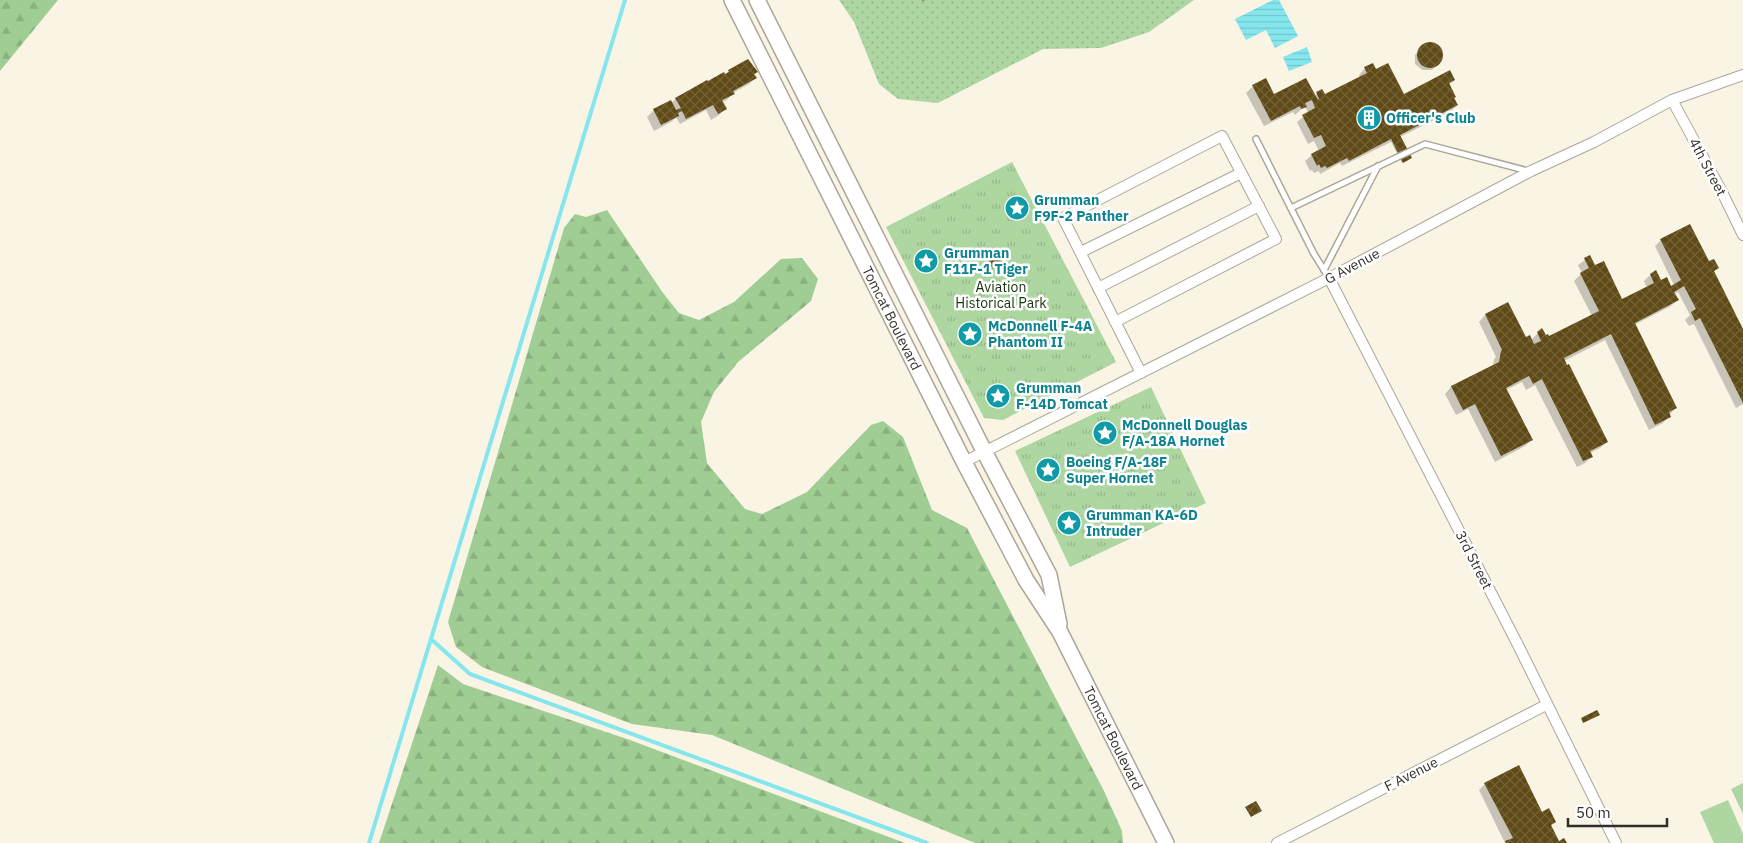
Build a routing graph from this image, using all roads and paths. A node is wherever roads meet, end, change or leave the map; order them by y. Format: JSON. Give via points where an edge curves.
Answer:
{"nodes":[{"id":1,"x":732,"y":0,"type":"edge"},
{"id":2,"x":757,"y":0,"type":"edge"},
{"id":3,"x":1743,"y":75,"type":"edge"},
{"id":4,"x":1672,"y":100,"type":"junction"},
{"id":5,"x":1256,"y":139,"type":"dead end"},
{"id":6,"x":1379,"y":166,"type":"junction"},
{"id":7,"x":1531,"y":171,"type":"junction"},
{"id":8,"x":1241,"y":172,"type":"junction"},
{"id":9,"x":1259,"y":206,"type":"junction"},
{"id":10,"x":1291,"y":208,"type":"junction"},
{"id":11,"x":1743,"y":235,"type":"edge"},
{"id":12,"x":1081,"y":252,"type":"junction"},
{"id":13,"x":1327,"y":274,"type":"junction"},
{"id":14,"x":1098,"y":288,"type":"junction"},
{"id":15,"x":1116,"y":322,"type":"junction"},
{"id":16,"x":1141,"y":373,"type":"junction"},
{"id":17,"x":984,"y":451,"type":"junction"},
{"id":18,"x":964,"y":462,"type":"junction"},
{"id":19,"x":1060,"y":632,"type":"junction"},
{"id":20,"x":1546,"y":704,"type":"junction"},
{"id":21,"x":1166,"y":843,"type":"edge"},
{"id":22,"x":1277,"y":843,"type":"edge"},
{"id":23,"x":1616,"y":843,"type":"edge"}],
"edges":[{"from":1,"to":18,"type":"main road","name":"Tomcat Boulevard"},
{"from":2,"to":17,"type":"main road","name":"Tomcat Boulevard"},
{"from":3,"to":4,"type":"street","name":"G Avenue"},
{"from":4,"to":7,"type":"street","name":"G Avenue"},
{"from":4,"to":11,"type":"street","name":"4th Street"},
{"from":5,"to":10,"type":"lane"},
{"from":6,"to":7,"type":"lane","via":[[1425,144]]},
{"from":6,"to":10,"type":"lane"},
{"from":6,"to":13,"type":"lane"},
{"from":7,"to":13,"type":"street","name":"G Avenue"},
{"from":8,"to":9,"type":"street"},
{"from":8,"to":12,"type":"street"},
{"from":8,"to":12,"type":"street","via":[[1222,136],[1063,218]]},
{"from":9,"to":14,"type":"street"},
{"from":9,"to":15,"type":"street","via":[[1276,240]]},
{"from":10,"to":13,"type":"lane"},
{"from":12,"to":14,"type":"street"},
{"from":13,"to":16,"type":"street","name":"G Avenue"},
{"from":13,"to":20,"type":"street","name":"3rd Street"},
{"from":14,"to":15,"type":"street"},
{"from":15,"to":16,"type":"street"},
{"from":16,"to":17,"type":"street","name":"G Avenue"},
{"from":17,"to":18,"type":"street","name":"G Avenue"},
{"from":17,"to":19,"type":"main road","name":"Tomcat Boulevard","via":[[1049,575]]},
{"from":18,"to":19,"type":"main road","name":"Tomcat Boulevard","via":[[1026,580]]},
{"from":19,"to":21,"type":"main road","name":"Tomcat Boulevard"},
{"from":20,"to":22,"type":"street","name":"F Avenue"},
{"from":20,"to":23,"type":"street","name":"3rd Street"}]}
